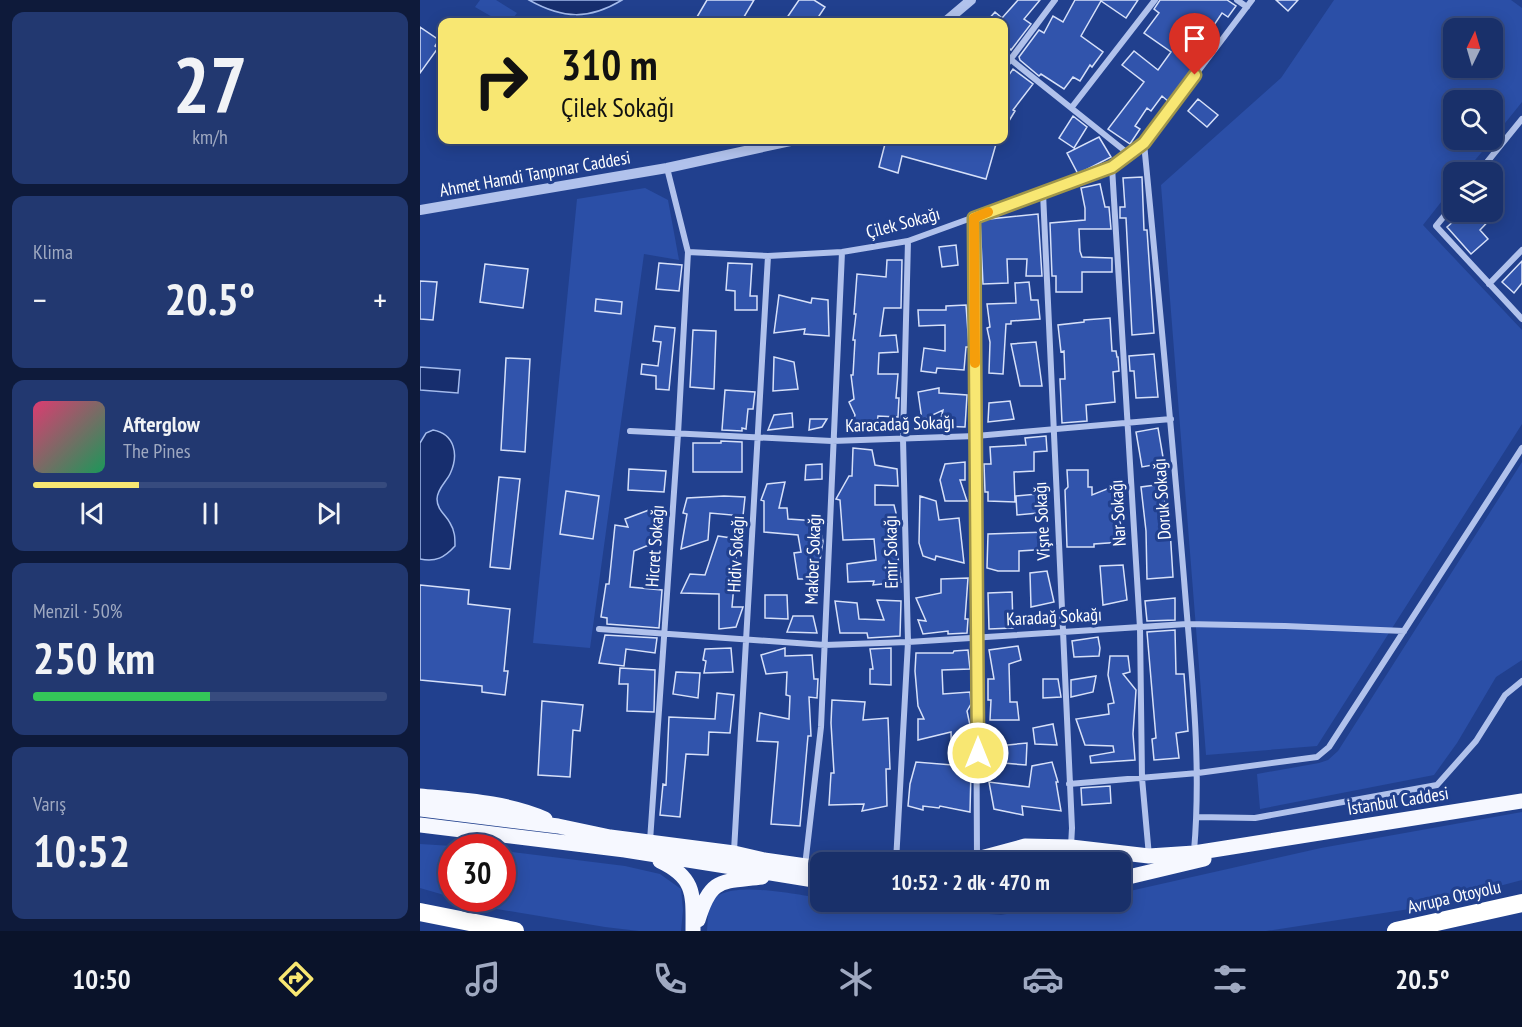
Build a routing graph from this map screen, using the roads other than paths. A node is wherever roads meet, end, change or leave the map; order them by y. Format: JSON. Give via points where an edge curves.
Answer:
{"nodes":[{"id":1,"x":971,"y":0,"type":"edge"},
{"id":2,"x":1055,"y":0,"type":"edge"},
{"id":3,"x":1155,"y":0,"type":"edge"},
{"id":4,"x":1237,"y":0,"type":"edge"},
{"id":5,"x":1252,"y":0,"type":"edge"},
{"id":6,"x":1246,"y":8,"type":"junction"},
{"id":7,"x":950,"y":18,"type":"edge"},
{"id":8,"x":1010,"y":59,"type":"junction"},
{"id":9,"x":1008,"y":62,"type":"edge"},
{"id":10,"x":1071,"y":107,"type":"junction"},
{"id":11,"x":1522,"y":118,"type":"edge"},
{"id":12,"x":1516,"y":126,"type":"junction"},
{"id":13,"x":1522,"y":134,"type":"edge"},
{"id":14,"x":1144,"y":143,"type":"junction"},
{"id":15,"x":777,"y":144,"type":"edge"},
{"id":16,"x":1130,"y":155,"type":"junction"},
{"id":17,"x":1487,"y":162,"type":"edge"},
{"id":18,"x":1112,"y":167,"type":"junction"},
{"id":19,"x":667,"y":168,"type":"junction"},
{"id":20,"x":1043,"y":193,"type":"junction"},
{"id":21,"x":420,"y":210,"type":"edge"},
{"id":22,"x":1443,"y":217,"type":"edge"},
{"id":23,"x":974,"y":218,"type":"junction"},
{"id":24,"x":908,"y":241,"type":"junction"},
{"id":25,"x":1522,"y":250,"type":"edge"},
{"id":26,"x":688,"y":252,"type":"junction"},
{"id":27,"x":842,"y":252,"type":"junction"},
{"id":28,"x":768,"y":256,"type":"junction"},
{"id":29,"x":1489,"y":284,"type":"junction"},
{"id":30,"x":1522,"y":319,"type":"edge"},
{"id":31,"x":1171,"y":419,"type":"junction"},
{"id":32,"x":1128,"y":423,"type":"junction"},
{"id":33,"x":1053,"y":430,"type":"junction"},
{"id":34,"x":630,"y":431,"type":"dead end"},
{"id":35,"x":678,"y":434,"type":"junction"},
{"id":36,"x":976,"y":436,"type":"junction"},
{"id":37,"x":757,"y":438,"type":"junction"},
{"id":38,"x":903,"y":439,"type":"junction"},
{"id":39,"x":832,"y":441,"type":"junction"},
{"id":40,"x":1522,"y":448,"type":"edge"},
{"id":41,"x":1187,"y":624,"type":"junction"},
{"id":42,"x":1140,"y":628,"type":"junction"},
{"id":43,"x":599,"y":629,"type":"dead end"},
{"id":44,"x":1062,"y":631,"type":"junction"},
{"id":45,"x":1404,"y":631,"type":"junction"},
{"id":46,"x":664,"y":634,"type":"junction"},
{"id":47,"x":977,"y":637,"type":"junction"},
{"id":48,"x":747,"y":640,"type":"junction"},
{"id":49,"x":908,"y":642,"type":"junction"},
{"id":50,"x":825,"y":645,"type":"junction"},
{"id":51,"x":1522,"y":681,"type":"edge"},
{"id":52,"x":1198,"y":773,"type":"junction"},
{"id":53,"x":1142,"y":778,"type":"junction"},
{"id":54,"x":1069,"y":784,"type":"junction"},
{"id":55,"x":420,"y":795,"type":"edge"},
{"id":56,"x":1522,"y":801,"type":"edge"},
{"id":57,"x":420,"y":809,"type":"edge"},
{"id":58,"x":1197,"y":817,"type":"junction"},
{"id":59,"x":420,"y":825,"type":"edge"},
{"id":60,"x":558,"y":826,"type":"junction"},
{"id":61,"x":452,"y":828,"type":"junction"},
{"id":62,"x":420,"y":831,"type":"edge"},
{"id":63,"x":1280,"y":841,"type":"junction"},
{"id":64,"x":650,"y":842,"type":"junction"},
{"id":65,"x":1071,"y":848,"type":"junction"},
{"id":66,"x":625,"y":850,"type":"junction"},
{"id":67,"x":1005,"y":850,"type":"junction"},
{"id":68,"x":814,"y":852,"type":"edge"},
{"id":69,"x":897,"y":852,"type":"edge"},
{"id":70,"x":972,"y":852,"type":"edge"},
{"id":71,"x":999,"y":852,"type":"edge"},
{"id":72,"x":1026,"y":852,"type":"edge"},
{"id":73,"x":734,"y":853,"type":"junction"},
{"id":74,"x":1194,"y":853,"type":"junction"},
{"id":75,"x":1149,"y":856,"type":"junction"},
{"id":76,"x":810,"y":866,"type":"edge"},
{"id":77,"x":784,"y":875,"type":"junction"},
{"id":78,"x":1131,"y":876,"type":"edge"},
{"id":79,"x":810,"y":879,"type":"edge"},
{"id":80,"x":1522,"y":903,"type":"edge"},
{"id":81,"x":420,"y":912,"type":"edge"},
{"id":82,"x":515,"y":931,"type":"edge"},
{"id":83,"x":694,"y":931,"type":"edge"},
{"id":84,"x":1395,"y":931,"type":"edge"}],
"edges":[{"from":1,"to":7,"type":"street"},
{"from":2,"to":8,"type":"street"},
{"from":3,"to":10,"type":"street"},
{"from":4,"to":6,"type":"street"},
{"from":5,"to":6,"type":"street","name":"Çilek Sokağı"},
{"from":6,"to":14,"type":"street","name":"Çilek Sokağı"},
{"from":8,"to":9,"type":"street"},
{"from":8,"to":10,"type":"street"},
{"from":10,"to":16,"type":"street"},
{"from":11,"to":12,"type":"street"},
{"from":12,"to":13,"type":"street"},
{"from":12,"to":17,"type":"street"},
{"from":14,"to":16,"type":"street","name":"Çilek Sokağı"},
{"from":14,"to":31,"type":"street","name":"Doruk Sokağı"},
{"from":15,"to":19,"type":"street","name":"Ahmet Hamdi Tanpınar Caddesi"},
{"from":16,"to":18,"type":"street","name":"Çilek Sokağı"},
{"from":18,"to":20,"type":"street","name":"Çilek Sokağı"},
{"from":18,"to":32,"type":"street","name":"Nar Sokağı"},
{"from":19,"to":21,"type":"street","name":"Ahmet Hamdi Tanpınar Caddesi"},
{"from":19,"to":26,"type":"street","name":"Hicret Sokağı"},
{"from":20,"to":23,"type":"street","name":"Çilek Sokağı"},
{"from":20,"to":33,"type":"street","name":"Vişne Sokağı"},
{"from":22,"to":29,"type":"street","via":[[1436,226]]},
{"from":23,"to":24,"type":"street","name":"Çilek Sokağı"},
{"from":23,"to":36,"type":"street"},
{"from":24,"to":27,"type":"street","name":"Çilek Sokağı"},
{"from":24,"to":38,"type":"street","name":"Emir Sokağı"},
{"from":25,"to":29,"type":"street"},
{"from":26,"to":28,"type":"street","name":"Çilek Sokağı"},
{"from":26,"to":35,"type":"street","name":"Hicret Sokağı"},
{"from":27,"to":28,"type":"street","name":"Çilek Sokağı"},
{"from":27,"to":39,"type":"street","name":"Makber Sokağı"},
{"from":28,"to":37,"type":"street","name":"Hidiv Sokağı"},
{"from":29,"to":30,"type":"street"},
{"from":31,"to":32,"type":"street","name":"Karacadağ Sokağı"},
{"from":31,"to":41,"type":"street","name":"Doruk Sokağı"},
{"from":32,"to":33,"type":"street","name":"Karacadağ Sokağı"},
{"from":32,"to":42,"type":"street","name":"Nar Sokağı"},
{"from":33,"to":36,"type":"street","name":"Karacadağ Sokağı"},
{"from":33,"to":44,"type":"street","name":"Vişne Sokağı"},
{"from":34,"to":35,"type":"street","name":"Karacadağ Sokağı"},
{"from":35,"to":37,"type":"street","name":"Karacadağ Sokağı"},
{"from":35,"to":46,"type":"street","name":"Hicret Sokağı"},
{"from":36,"to":38,"type":"street","name":"Karacadağ Sokağı"},
{"from":36,"to":47,"type":"street"},
{"from":37,"to":39,"type":"street","name":"Karacadağ Sokağı"},
{"from":37,"to":48,"type":"street","name":"Hidiv Sokağı"},
{"from":38,"to":39,"type":"street","name":"Karacadağ Sokağı"},
{"from":38,"to":49,"type":"street","name":"Emir Sokağı"},
{"from":39,"to":50,"type":"street","name":"Makber Sokağı"},
{"from":40,"to":45,"type":"street"},
{"from":41,"to":42,"type":"street","name":"Karadağ Sokağı"},
{"from":41,"to":45,"type":"street","name":"Karadağ Sokağı"},
{"from":41,"to":52,"type":"street","name":"Doruk Sokağı"},
{"from":42,"to":44,"type":"street","name":"Karadağ Sokağı"},
{"from":42,"to":53,"type":"street","name":"Nar Sokağı"},
{"from":43,"to":46,"type":"street","name":"Karadağ Sokağı"},
{"from":44,"to":47,"type":"street","name":"Karadağ Sokağı"},
{"from":44,"to":54,"type":"street","name":"Vişne Sokağı"},
{"from":45,"to":52,"type":"street","via":[[1329,747],[1317,757]]},
{"from":46,"to":48,"type":"street","name":"Karadağ Sokağı"},
{"from":46,"to":64,"type":"street","name":"Hicret Sokağı"},
{"from":47,"to":49,"type":"street","name":"Karadağ Sokağı"},
{"from":47,"to":70,"type":"street"},
{"from":48,"to":50,"type":"street","name":"Karadağ Sokağı"},
{"from":48,"to":73,"type":"street","name":"Hidiv Sokağı"},
{"from":49,"to":50,"type":"street","name":"Karadağ Sokağı"},
{"from":49,"to":69,"type":"street","name":"Emir Sokağı"},
{"from":50,"to":68,"type":"street","name":"Makber Sokağı"},
{"from":51,"to":58,"type":"street","via":[[1505,695],[1476,741],[1437,785],[1255,818]]},
{"from":52,"to":53,"type":"street"},
{"from":52,"to":58,"type":"street","name":"Doruk Sokağı"},
{"from":53,"to":54,"type":"street"},
{"from":53,"to":75,"type":"street","name":"Nar Sokağı"},
{"from":54,"to":65,"type":"street","name":"Vişne Sokağı"},
{"from":55,"to":60,"type":"main road","via":[[528,812]]},
{"from":56,"to":63,"type":"main road","name":"İstanbul Caddesi"},
{"from":57,"to":60,"type":"main road"},
{"from":58,"to":74,"type":"street","name":"Doruk Sokağı"},
{"from":59,"to":61,"type":"main road"},
{"from":60,"to":64,"type":"main road"},
{"from":61,"to":62,"type":"main road"},
{"from":61,"to":66,"type":"main road"},
{"from":63,"to":74,"type":"main road"},
{"from":63,"to":78,"type":"main road"},
{"from":64,"to":73,"type":"main road"},
{"from":65,"to":67,"type":"main road","via":[[1025,846]]},
{"from":65,"to":75,"type":"main road"},
{"from":66,"to":77,"type":"main road"},
{"from":66,"to":83,"type":"main road","via":[[661,861],[685,878],[691,887]]},
{"from":67,"to":71,"type":"main road"},
{"from":67,"to":72,"type":"main road"},
{"from":73,"to":76,"type":"main road"},
{"from":74,"to":75,"type":"main road"},
{"from":77,"to":79,"type":"main road"},
{"from":77,"to":83,"type":"main road","via":[[716,885],[708,893]]},
{"from":80,"to":84,"type":"highway","name":"Avrupa Otoyolu"},
{"from":81,"to":82,"type":"highway"}]}
